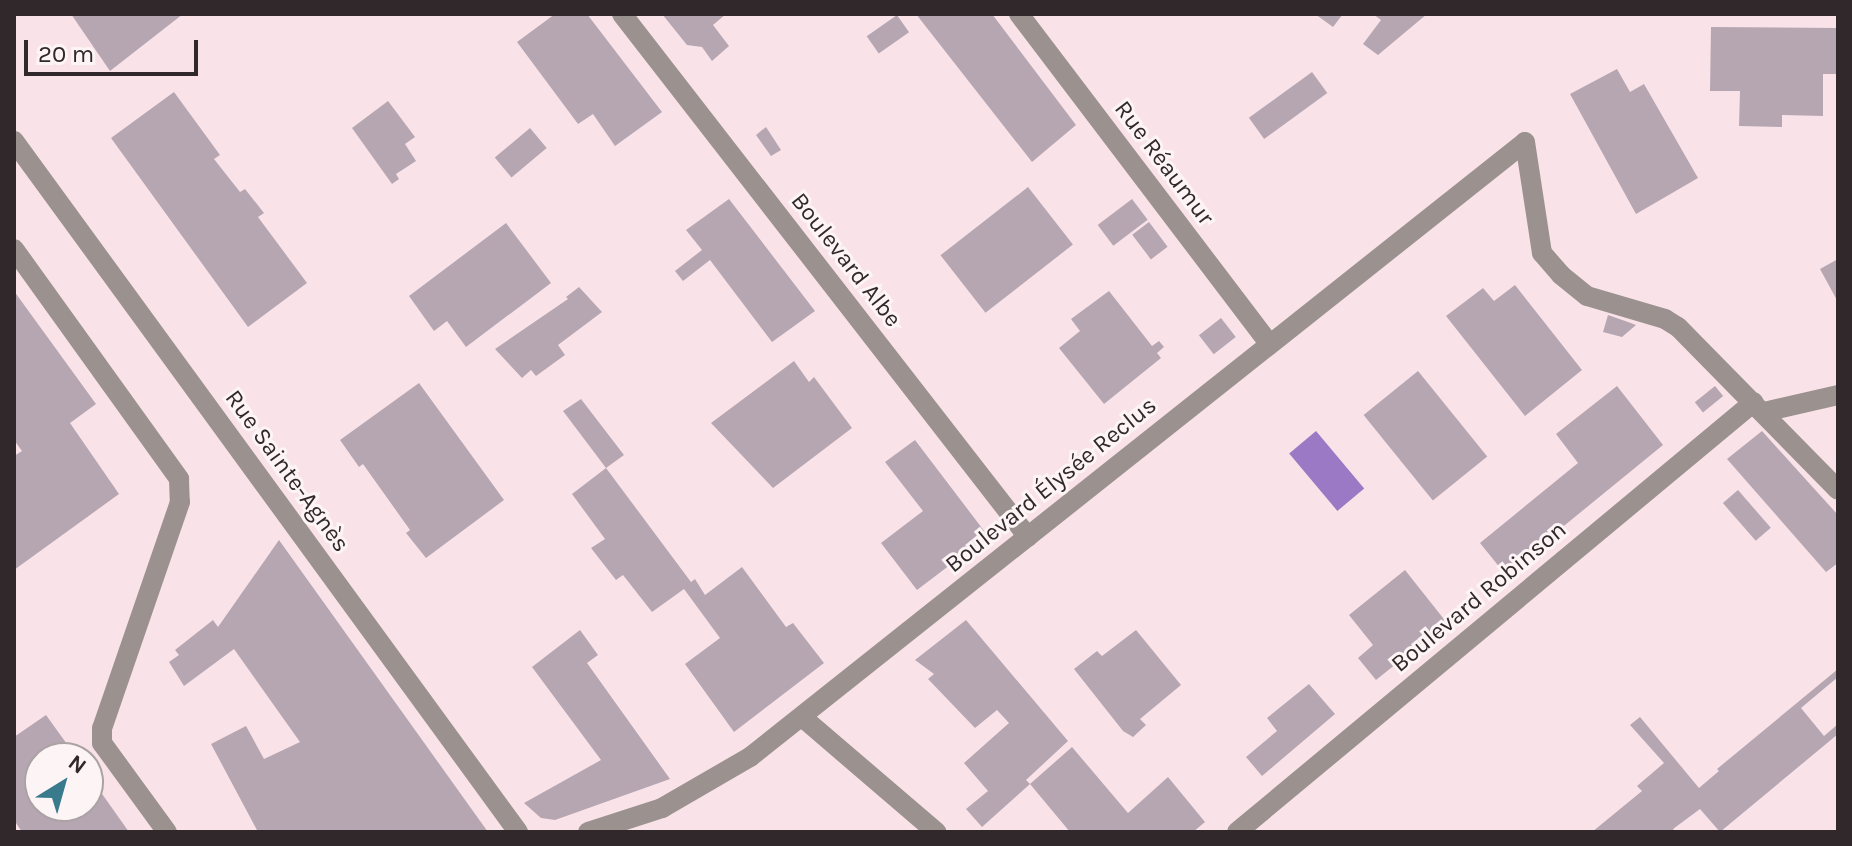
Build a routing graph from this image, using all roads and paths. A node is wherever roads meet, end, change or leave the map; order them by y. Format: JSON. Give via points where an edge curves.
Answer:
{"nodes":[{"id":1,"x":622,"y":14,"type":"edge"},
{"id":2,"x":1019,"y":14,"type":"edge"},
{"id":3,"x":14,"y":141,"type":"edge"},
{"id":4,"x":14,"y":249,"type":"edge"},
{"id":5,"x":1269,"y":343,"type":"junction"},
{"id":6,"x":1838,"y":395,"type":"edge"},
{"id":7,"x":1759,"y":407,"type":"junction"},
{"id":8,"x":1838,"y":490,"type":"edge"},
{"id":9,"x":1028,"y":537,"type":"junction"},
{"id":10,"x":802,"y":717,"type":"junction"},
{"id":11,"x":167,"y":832,"type":"edge"},
{"id":12,"x":518,"y":832,"type":"edge"},
{"id":13,"x":588,"y":832,"type":"edge"},
{"id":14,"x":936,"y":832,"type":"edge"},
{"id":15,"x":1237,"y":832,"type":"edge"}],
"edges":[{"from":1,"to":9,"type":"street","name":"Boulevard Albe"},
{"from":2,"to":5,"type":"street","name":"Rue Réaumur"},
{"from":3,"to":12,"type":"street","name":"Rue Sainte-Agnès"},
{"from":4,"to":11,"type":"street","via":[[179,479],[180,502],[102,728],[102,743]]},
{"from":5,"to":7,"type":"street","name":"Boulevard Élysée Reclus","via":[[1525,142],[1542,253],[1561,275],[1587,296],[1665,319]]},
{"from":5,"to":9,"type":"street","name":"Boulevard Élysée Reclus"},
{"from":6,"to":7,"type":"street"},
{"from":7,"to":8,"type":"street"},
{"from":7,"to":15,"type":"street","name":"Boulevard Robinson"},
{"from":9,"to":10,"type":"street","name":"Boulevard Élysée Reclus"},
{"from":10,"to":13,"type":"street","name":"Boulevard Élysée Reclus","via":[[750,757],[662,808]]},
{"from":10,"to":14,"type":"street"}]}
